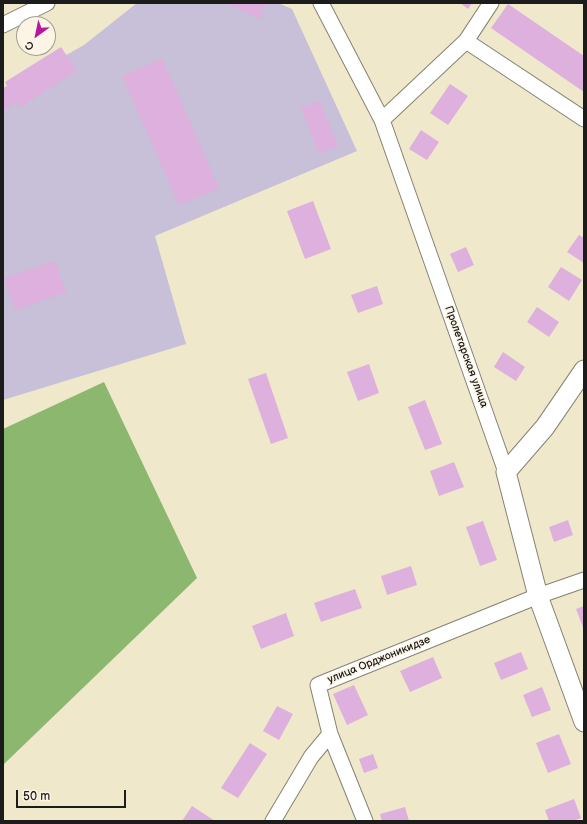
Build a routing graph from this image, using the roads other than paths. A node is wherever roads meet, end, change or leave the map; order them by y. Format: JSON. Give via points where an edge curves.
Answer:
{"nodes":[{"id":1,"x":47,"y":3,"type":"edge"},
{"id":2,"x":322,"y":3,"type":"edge"},
{"id":3,"x":491,"y":3,"type":"edge"},
{"id":4,"x":3,"y":25,"type":"edge"},
{"id":5,"x":466,"y":41,"type":"junction"},
{"id":6,"x":584,"y":119,"type":"edge"},
{"id":7,"x":382,"y":120,"type":"junction"},
{"id":8,"x":584,"y":370,"type":"edge"},
{"id":9,"x":506,"y":472,"type":"junction"},
{"id":10,"x":584,"y":580,"type":"edge"},
{"id":11,"x":538,"y":596,"type":"junction"},
{"id":12,"x":584,"y":722,"type":"edge"},
{"id":13,"x":330,"y":734,"type":"junction"},
{"id":14,"x":273,"y":821,"type":"edge"},
{"id":15,"x":365,"y":821,"type":"edge"}],
"edges":[{"from":1,"to":4,"type":"street"},
{"from":2,"to":7,"type":"street","name":"Пролетарская улица"},
{"from":3,"to":5,"type":"street"},
{"from":5,"to":6,"type":"street"},
{"from":5,"to":7,"type":"street"},
{"from":7,"to":9,"type":"street","name":"Пролетарская улица"},
{"from":8,"to":9,"type":"main road","via":[[546,427]]},
{"from":9,"to":11,"type":"main road","name":"Пролетарская улица"},
{"from":10,"to":11,"type":"street","name":"улица Орджоникидзе"},
{"from":11,"to":12,"type":"main road","name":"Пролетарская улица"},
{"from":11,"to":13,"type":"street","name":"улица Орджоникидзе","via":[[318,685]]},
{"from":13,"to":14,"type":"street","via":[[311,757]]},
{"from":13,"to":15,"type":"street"}]}
